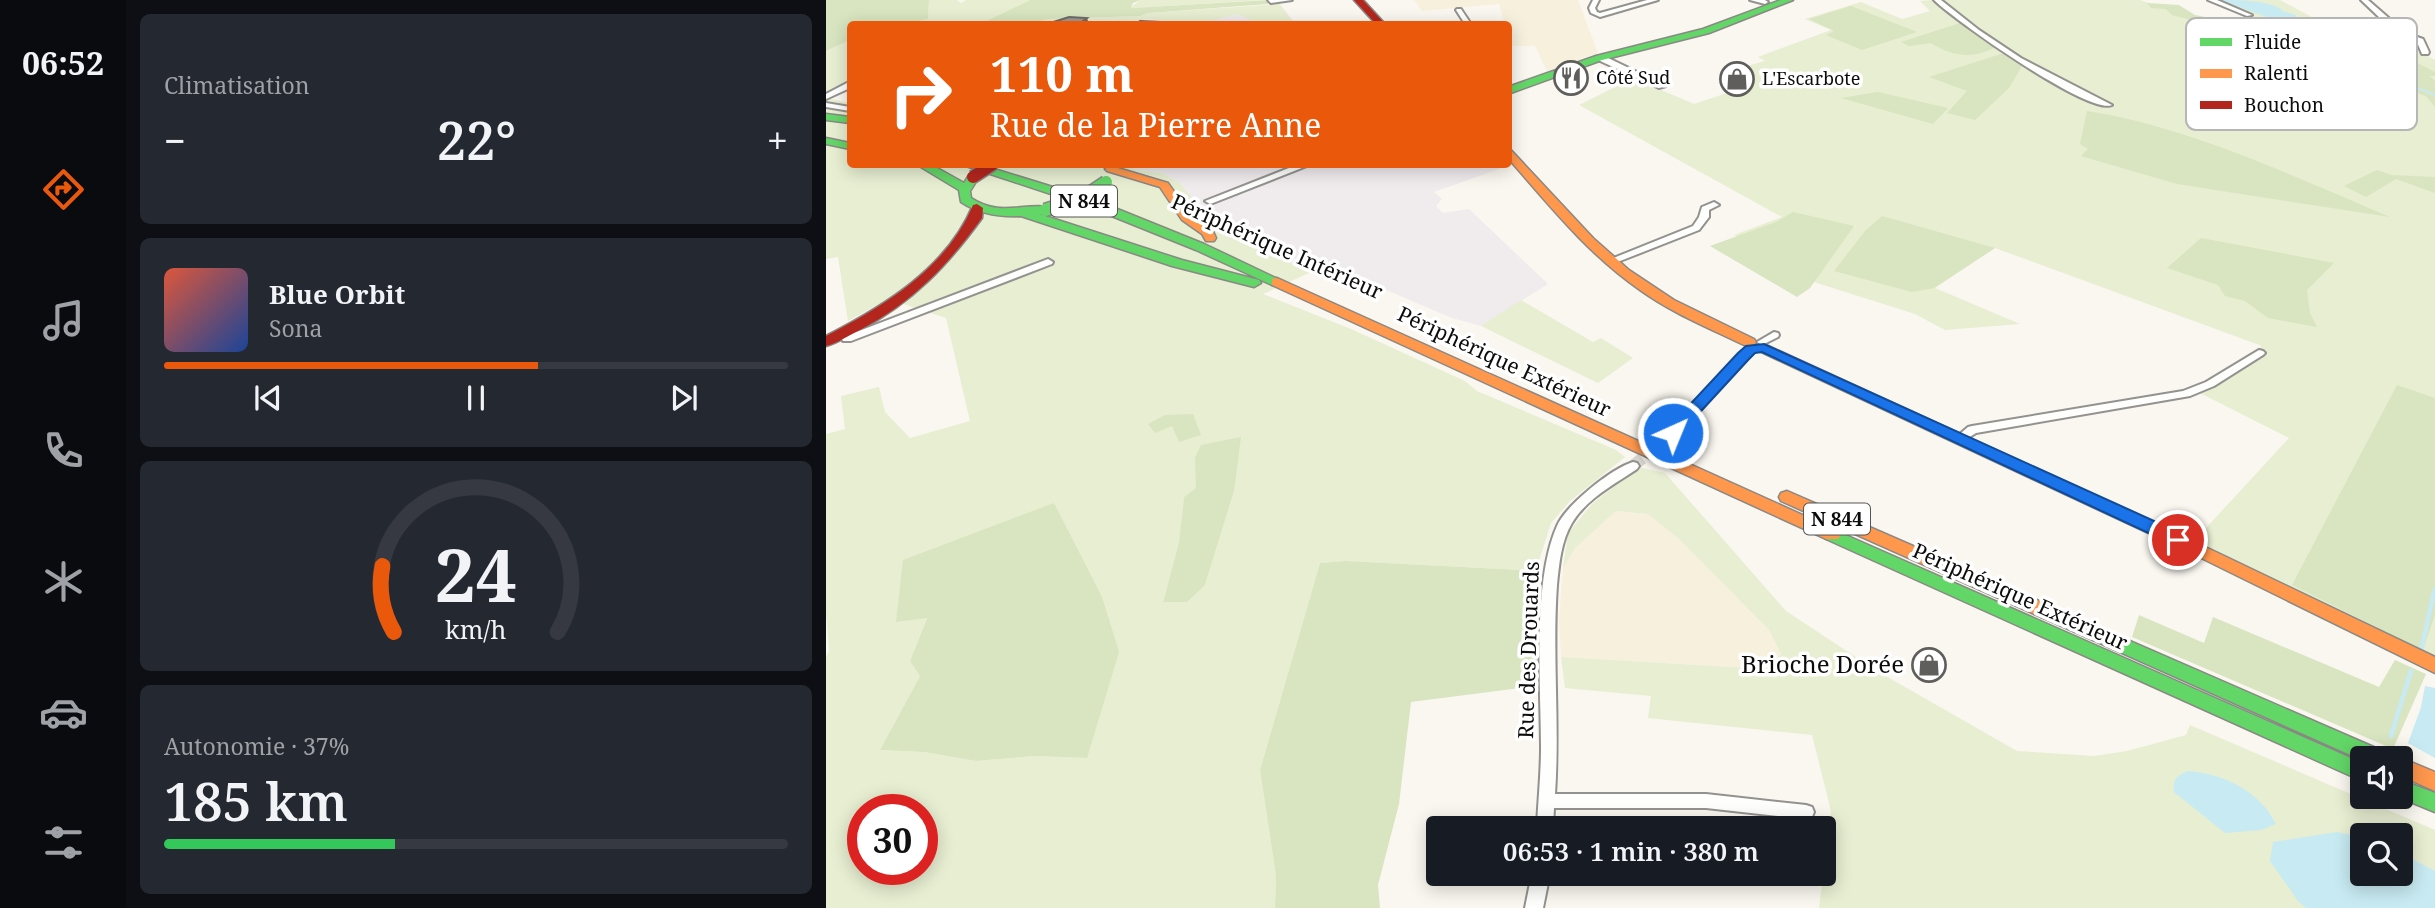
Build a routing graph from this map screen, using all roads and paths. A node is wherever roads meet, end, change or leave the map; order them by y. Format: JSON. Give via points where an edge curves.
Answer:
{"nodes":[{"id":1,"x":1289,"y":0,"type":"edge"},
{"id":2,"x":1358,"y":0,"type":"edge"},
{"id":3,"x":1596,"y":0,"type":"edge"},
{"id":4,"x":1655,"y":0,"type":"edge"},
{"id":5,"x":1937,"y":0,"type":"edge"},
{"id":6,"x":2211,"y":0,"type":"edge"},
{"id":7,"x":2364,"y":0,"type":"edge"},
{"id":8,"x":1271,"y":1,"type":"edge"},
{"id":9,"x":1766,"y":4,"type":"edge"},
{"id":10,"x":1459,"y":10,"type":"dead end"},
{"id":11,"x":2249,"y":15,"type":"dead end"},
{"id":12,"x":2386,"y":18,"type":"edge"},
{"id":13,"x":1378,"y":21,"type":"edge"},
{"id":14,"x":1466,"y":21,"type":"edge"},
{"id":15,"x":2417,"y":44,"type":"edge"},
{"id":16,"x":2435,"y":57,"type":"edge"},
{"id":17,"x":1601,"y":58,"type":"junction"},
{"id":18,"x":847,"y":86,"type":"edge"},
{"id":19,"x":1662,"y":86,"type":"dead end"},
{"id":20,"x":1512,"y":90,"type":"edge"},
{"id":21,"x":826,"y":97,"type":"edge"},
{"id":22,"x":826,"y":105,"type":"edge"},
{"id":23,"x":2108,"y":105,"type":"dead end"},
{"id":24,"x":847,"y":108,"type":"edge"},
{"id":25,"x":826,"y":117,"type":"edge"},
{"id":26,"x":847,"y":120,"type":"edge"},
{"id":27,"x":826,"y":126,"type":"edge"},
{"id":28,"x":847,"y":130,"type":"edge"},
{"id":29,"x":826,"y":134,"type":"edge"},
{"id":30,"x":847,"y":138,"type":"edge"},
{"id":31,"x":826,"y":141,"type":"edge"},
{"id":32,"x":847,"y":145,"type":"edge"},
{"id":33,"x":1512,"y":154,"type":"edge"},
{"id":34,"x":937,"y":168,"type":"edge"},
{"id":35,"x":986,"y":168,"type":"edge"},
{"id":36,"x":1008,"y":168,"type":"edge"},
{"id":37,"x":1297,"y":168,"type":"edge"},
{"id":38,"x":1109,"y":172,"type":"edge"},
{"id":39,"x":968,"y":176,"type":"edge"},
{"id":40,"x":1210,"y":201,"type":"dead end"},
{"id":41,"x":1714,"y":205,"type":"dead end"},
{"id":42,"x":977,"y":208,"type":"junction"},
{"id":43,"x":997,"y":213,"type":"junction"},
{"id":44,"x":1023,"y":213,"type":"junction"},
{"id":45,"x":970,"y":224,"type":"junction"},
{"id":46,"x":1210,"y":238,"type":"junction"},
{"id":47,"x":1611,"y":261,"type":"junction"},
{"id":48,"x":1048,"y":262,"type":"dead end"},
{"id":49,"x":1337,"y":309,"type":"junction"},
{"id":50,"x":896,"y":312,"type":"junction"},
{"id":51,"x":847,"y":339,"type":"dead end"},
{"id":52,"x":826,"y":342,"type":"edge"},
{"id":53,"x":1760,"y":343,"type":"junction"},
{"id":54,"x":2259,"y":353,"type":"dead end"},
{"id":55,"x":1673,"y":433,"type":"tunnel mouth"},
{"id":56,"x":1960,"y":439,"type":"junction"},
{"id":57,"x":1633,"y":466,"type":"tunnel mouth"},
{"id":58,"x":2435,"y":666,"type":"edge"},
{"id":59,"x":2350,"y":746,"type":"edge"},
{"id":60,"x":2350,"y":767,"type":"edge"},
{"id":61,"x":2413,"y":772,"type":"edge"},
{"id":62,"x":2435,"y":782,"type":"edge"},
{"id":63,"x":2413,"y":794,"type":"edge"},
{"id":64,"x":1546,"y":801,"type":"junction"},
{"id":65,"x":2435,"y":803,"type":"edge"},
{"id":66,"x":1806,"y":813,"type":"dead end"},
{"id":67,"x":1545,"y":816,"type":"edge"},
{"id":68,"x":1538,"y":886,"type":"edge"},
{"id":69,"x":1534,"y":908,"type":"edge"}],
"edges":[{"from":1,"to":8,"type":"street"},
{"from":2,"to":13,"type":"main road"},
{"from":3,"to":4,"type":"street","via":[[1592,8],[1600,15]]},
{"from":5,"to":23,"type":"street","via":[[2049,78]]},
{"from":6,"to":11,"type":"street"},
{"from":7,"to":12,"type":"street"},
{"from":9,"to":17,"type":"main road","via":[[1682,38]]},
{"from":10,"to":14,"type":"street"},
{"from":15,"to":16,"type":"street"},
{"from":17,"to":19,"type":"street"},
{"from":17,"to":20,"type":"main road"},
{"from":18,"to":21,"type":"street"},
{"from":22,"to":24,"type":"street"},
{"from":25,"to":26,"type":"main road"},
{"from":27,"to":28,"type":"main road"},
{"from":29,"to":30,"type":"main road"},
{"from":31,"to":32,"type":"main road"},
{"from":33,"to":47,"type":"main road"},
{"from":34,"to":39,"type":"main road","name":"Périphérique Extérieur"},
{"from":35,"to":39,"type":"main road","bridge":true},
{"from":36,"to":46,"type":"main road","name":"Périphérique Intérieur","number":"N 844"},
{"from":37,"to":40,"type":"street"},
{"from":38,"to":44,"type":"main road","bridge":true,"via":[[1082,198]]},
{"from":38,"to":46,"type":"main road","via":[[1164,185],[1186,217]]},
{"from":39,"to":42,"type":"main road","via":[[965,197]]},
{"from":39,"to":49,"type":"main road","name":"Périphérique Extérieur","number":"N 844","via":[[1046,188],[1127,217]]},
{"from":41,"to":47,"type":"street","via":[[1705,209],[1696,228]]},
{"from":42,"to":43,"type":"main road"},
{"from":42,"to":45,"type":"main road"},
{"from":43,"to":44,"type":"main road"},
{"from":43,"to":45,"type":"main road"},
{"from":44,"to":49,"type":"main road"},
{"from":45,"to":50,"type":"main road"},
{"from":46,"to":59,"type":"main road","name":"Périphérique Intérieur","number":"N 844"},
{"from":47,"to":53,"type":"main road","via":[[1661,298]]},
{"from":48,"to":50,"type":"street"},
{"from":49,"to":60,"type":"main road","name":"Périphérique Extérieur","number":"N 844"},
{"from":50,"to":51,"type":"street"},
{"from":50,"to":52,"type":"main road"},
{"from":53,"to":55,"type":"street"},
{"from":53,"to":56,"type":"main road"},
{"from":54,"to":56,"type":"street","via":[[2186,394],[1972,430]]},
{"from":56,"to":58,"type":"main road","via":[[2231,564]]},
{"from":57,"to":64,"type":"street","name":"Rue des Drouards","via":[[1580,506],[1564,524],[1556,544],[1549,619]]},
{"from":61,"to":62,"type":"main road"},
{"from":63,"to":65,"type":"main road"},
{"from":64,"to":66,"type":"street","via":[[1706,801]]},
{"from":64,"to":67,"type":"street","name":"Rue des Drouards"},
{"from":68,"to":69,"type":"street"}]}
